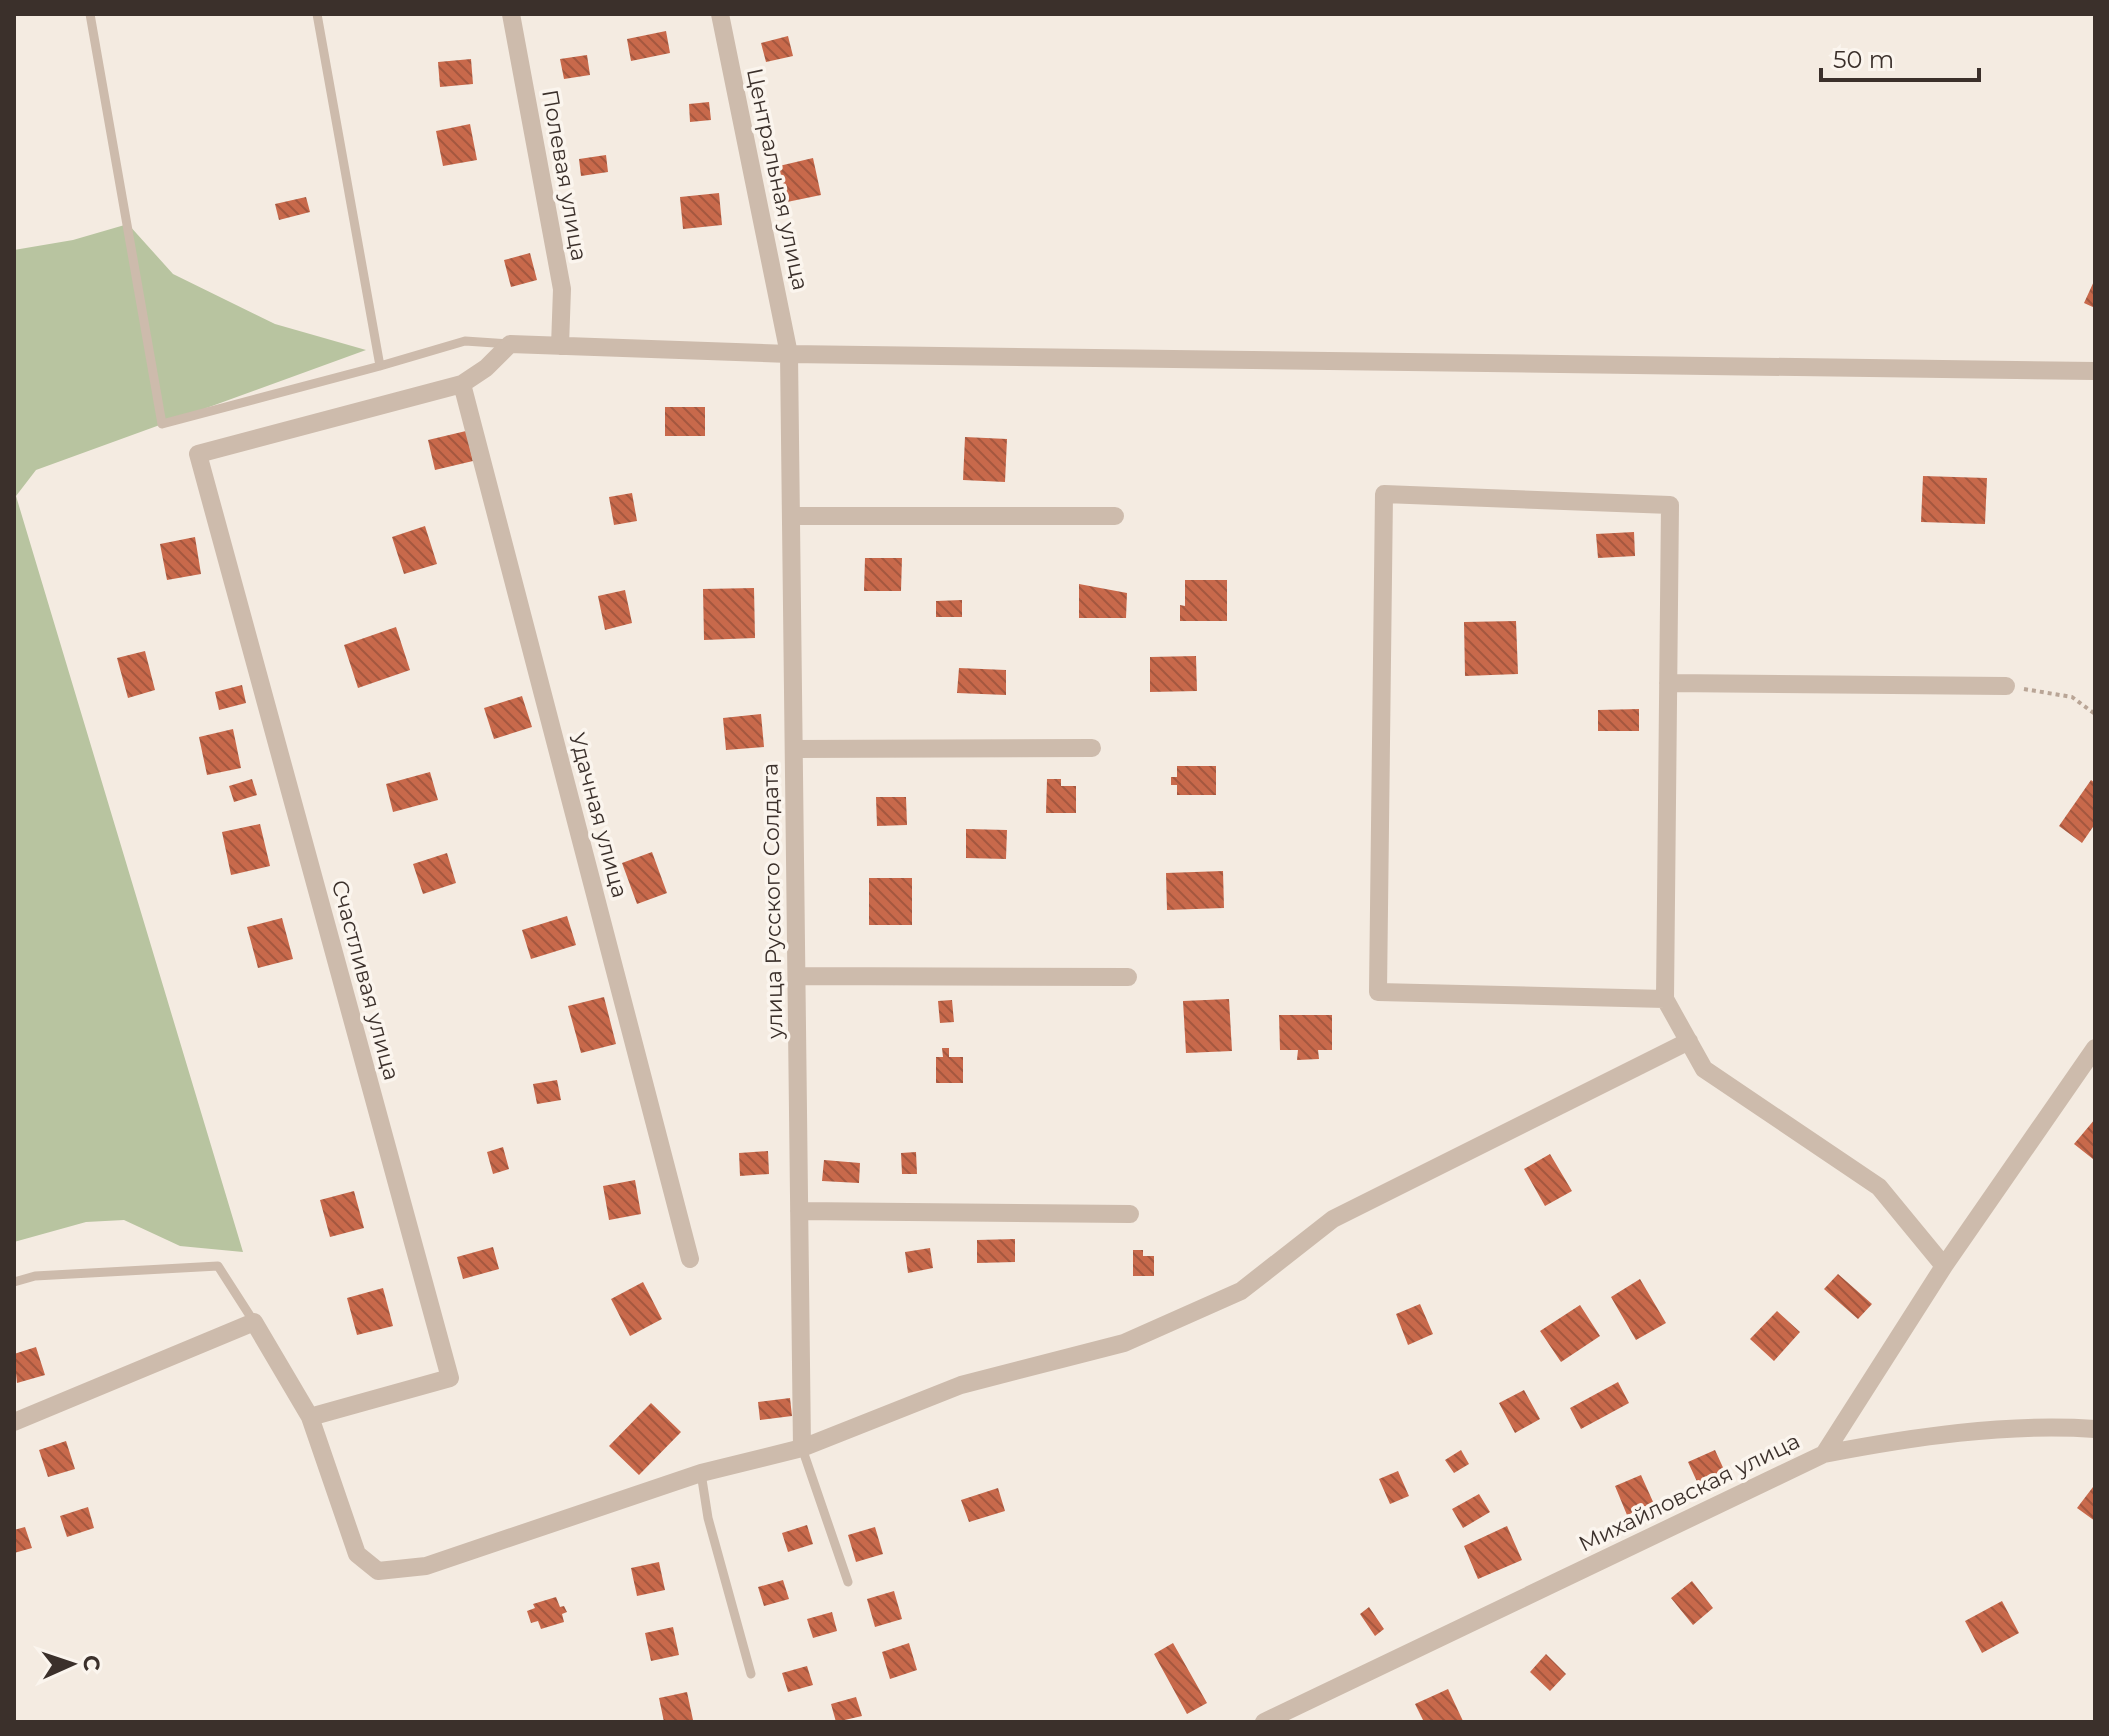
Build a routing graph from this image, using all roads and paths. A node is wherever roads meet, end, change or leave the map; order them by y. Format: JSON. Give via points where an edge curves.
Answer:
{"nodes":[{"id":1,"x":90,"y":14,"type":"edge"},
{"id":2,"x":317,"y":14,"type":"edge"},
{"id":3,"x":511,"y":14,"type":"edge"},
{"id":4,"x":720,"y":14,"type":"edge"},
{"id":5,"x":510,"y":344,"type":"junction"},
{"id":6,"x":560,"y":346,"type":"junction"},
{"id":7,"x":789,"y":354,"type":"junction"},
{"id":8,"x":380,"y":366,"type":"junction"},
{"id":9,"x":2095,"y":371,"type":"edge"},
{"id":10,"x":462,"y":384,"type":"junction"},
{"id":11,"x":792,"y":516,"type":"junction"},
{"id":12,"x":1115,"y":516,"type":"dead end"},
{"id":13,"x":1668,"y":683,"type":"junction"},
{"id":14,"x":2006,"y":686,"type":"joint"},
{"id":15,"x":2095,"y":714,"type":"edge"},
{"id":16,"x":1092,"y":748,"type":"dead end"},
{"id":17,"x":794,"y":749,"type":"junction"},
{"id":18,"x":797,"y":976,"type":"junction"},
{"id":19,"x":1128,"y":977,"type":"dead end"},
{"id":20,"x":1665,"y":999,"type":"junction"},
{"id":21,"x":1689,"y":1041,"type":"junction"},
{"id":22,"x":2095,"y":1048,"type":"edge"},
{"id":23,"x":799,"y":1211,"type":"junction"},
{"id":24,"x":1130,"y":1214,"type":"dead end"},
{"id":25,"x":690,"y":1259,"type":"dead end"},
{"id":26,"x":1944,"y":1266,"type":"junction"},
{"id":27,"x":14,"y":1282,"type":"edge"},
{"id":28,"x":254,"y":1322,"type":"junction"},
{"id":29,"x":310,"y":1417,"type":"junction"},
{"id":30,"x":14,"y":1422,"type":"edge"},
{"id":31,"x":2095,"y":1429,"type":"edge"},
{"id":32,"x":802,"y":1448,"type":"junction"},
{"id":33,"x":1824,"y":1454,"type":"junction"},
{"id":34,"x":701,"y":1473,"type":"junction"},
{"id":35,"x":848,"y":1582,"type":"dead end"},
{"id":36,"x":751,"y":1674,"type":"dead end"},
{"id":37,"x":1264,"y":1722,"type":"edge"}],
"edges":[{"from":1,"to":8,"type":"lane","via":[[162,424]]},
{"from":2,"to":8,"type":"lane"},
{"from":3,"to":6,"type":"street","name":"Полевая улица","via":[[562,289]]},
{"from":4,"to":7,"type":"street","name":"Центральная улица"},
{"from":5,"to":6,"type":"street"},
{"from":5,"to":8,"type":"lane","via":[[465,341]]},
{"from":5,"to":10,"type":"street"},
{"from":6,"to":7,"type":"street"},
{"from":7,"to":9,"type":"street"},
{"from":7,"to":11,"type":"street","name":"улица Русского Солдата"},
{"from":10,"to":25,"type":"street","name":"Удачная улица"},
{"from":10,"to":29,"type":"street","name":"Счастливая улица","via":[[198,454],[450,1378]]},
{"from":11,"to":12,"type":"street"},
{"from":11,"to":17,"type":"street","name":"улица Русского Солдата"},
{"from":13,"to":14,"type":"street"},
{"from":13,"to":20,"type":"street"},
{"from":13,"to":20,"type":"street","via":[[1670,505],[1384,494],[1378,992]]},
{"from":14,"to":15,"type":"path","via":[[2072,697]]},
{"from":16,"to":17,"type":"street"},
{"from":17,"to":18,"type":"street","name":"улица Русского Солдата"},
{"from":18,"to":19,"type":"street"},
{"from":18,"to":23,"type":"street","name":"улица Русского Солдата"},
{"from":20,"to":21,"type":"street"},
{"from":21,"to":26,"type":"street","via":[[1704,1069],[1879,1187]]},
{"from":21,"to":32,"type":"street","via":[[1333,1219],[1241,1291],[1124,1343],[961,1385]]},
{"from":22,"to":26,"type":"street","name":"Михайловская улица"},
{"from":23,"to":24,"type":"street"},
{"from":23,"to":32,"type":"street","name":"улица Русского Солдата"},
{"from":26,"to":33,"type":"street","name":"Михайловская улица"},
{"from":27,"to":28,"type":"lane","via":[[35,1276],[218,1266]]},
{"from":28,"to":29,"type":"street"},
{"from":28,"to":30,"type":"street"},
{"from":29,"to":34,"type":"street","via":[[357,1554],[378,1571],[426,1566]]},
{"from":31,"to":33,"type":"street","via":[[1913,1437]]},
{"from":32,"to":34,"type":"street"},
{"from":32,"to":35,"type":"lane"},
{"from":33,"to":37,"type":"street","name":"Михайловская улица"},
{"from":34,"to":36,"type":"lane","via":[[708,1518]]}]}
